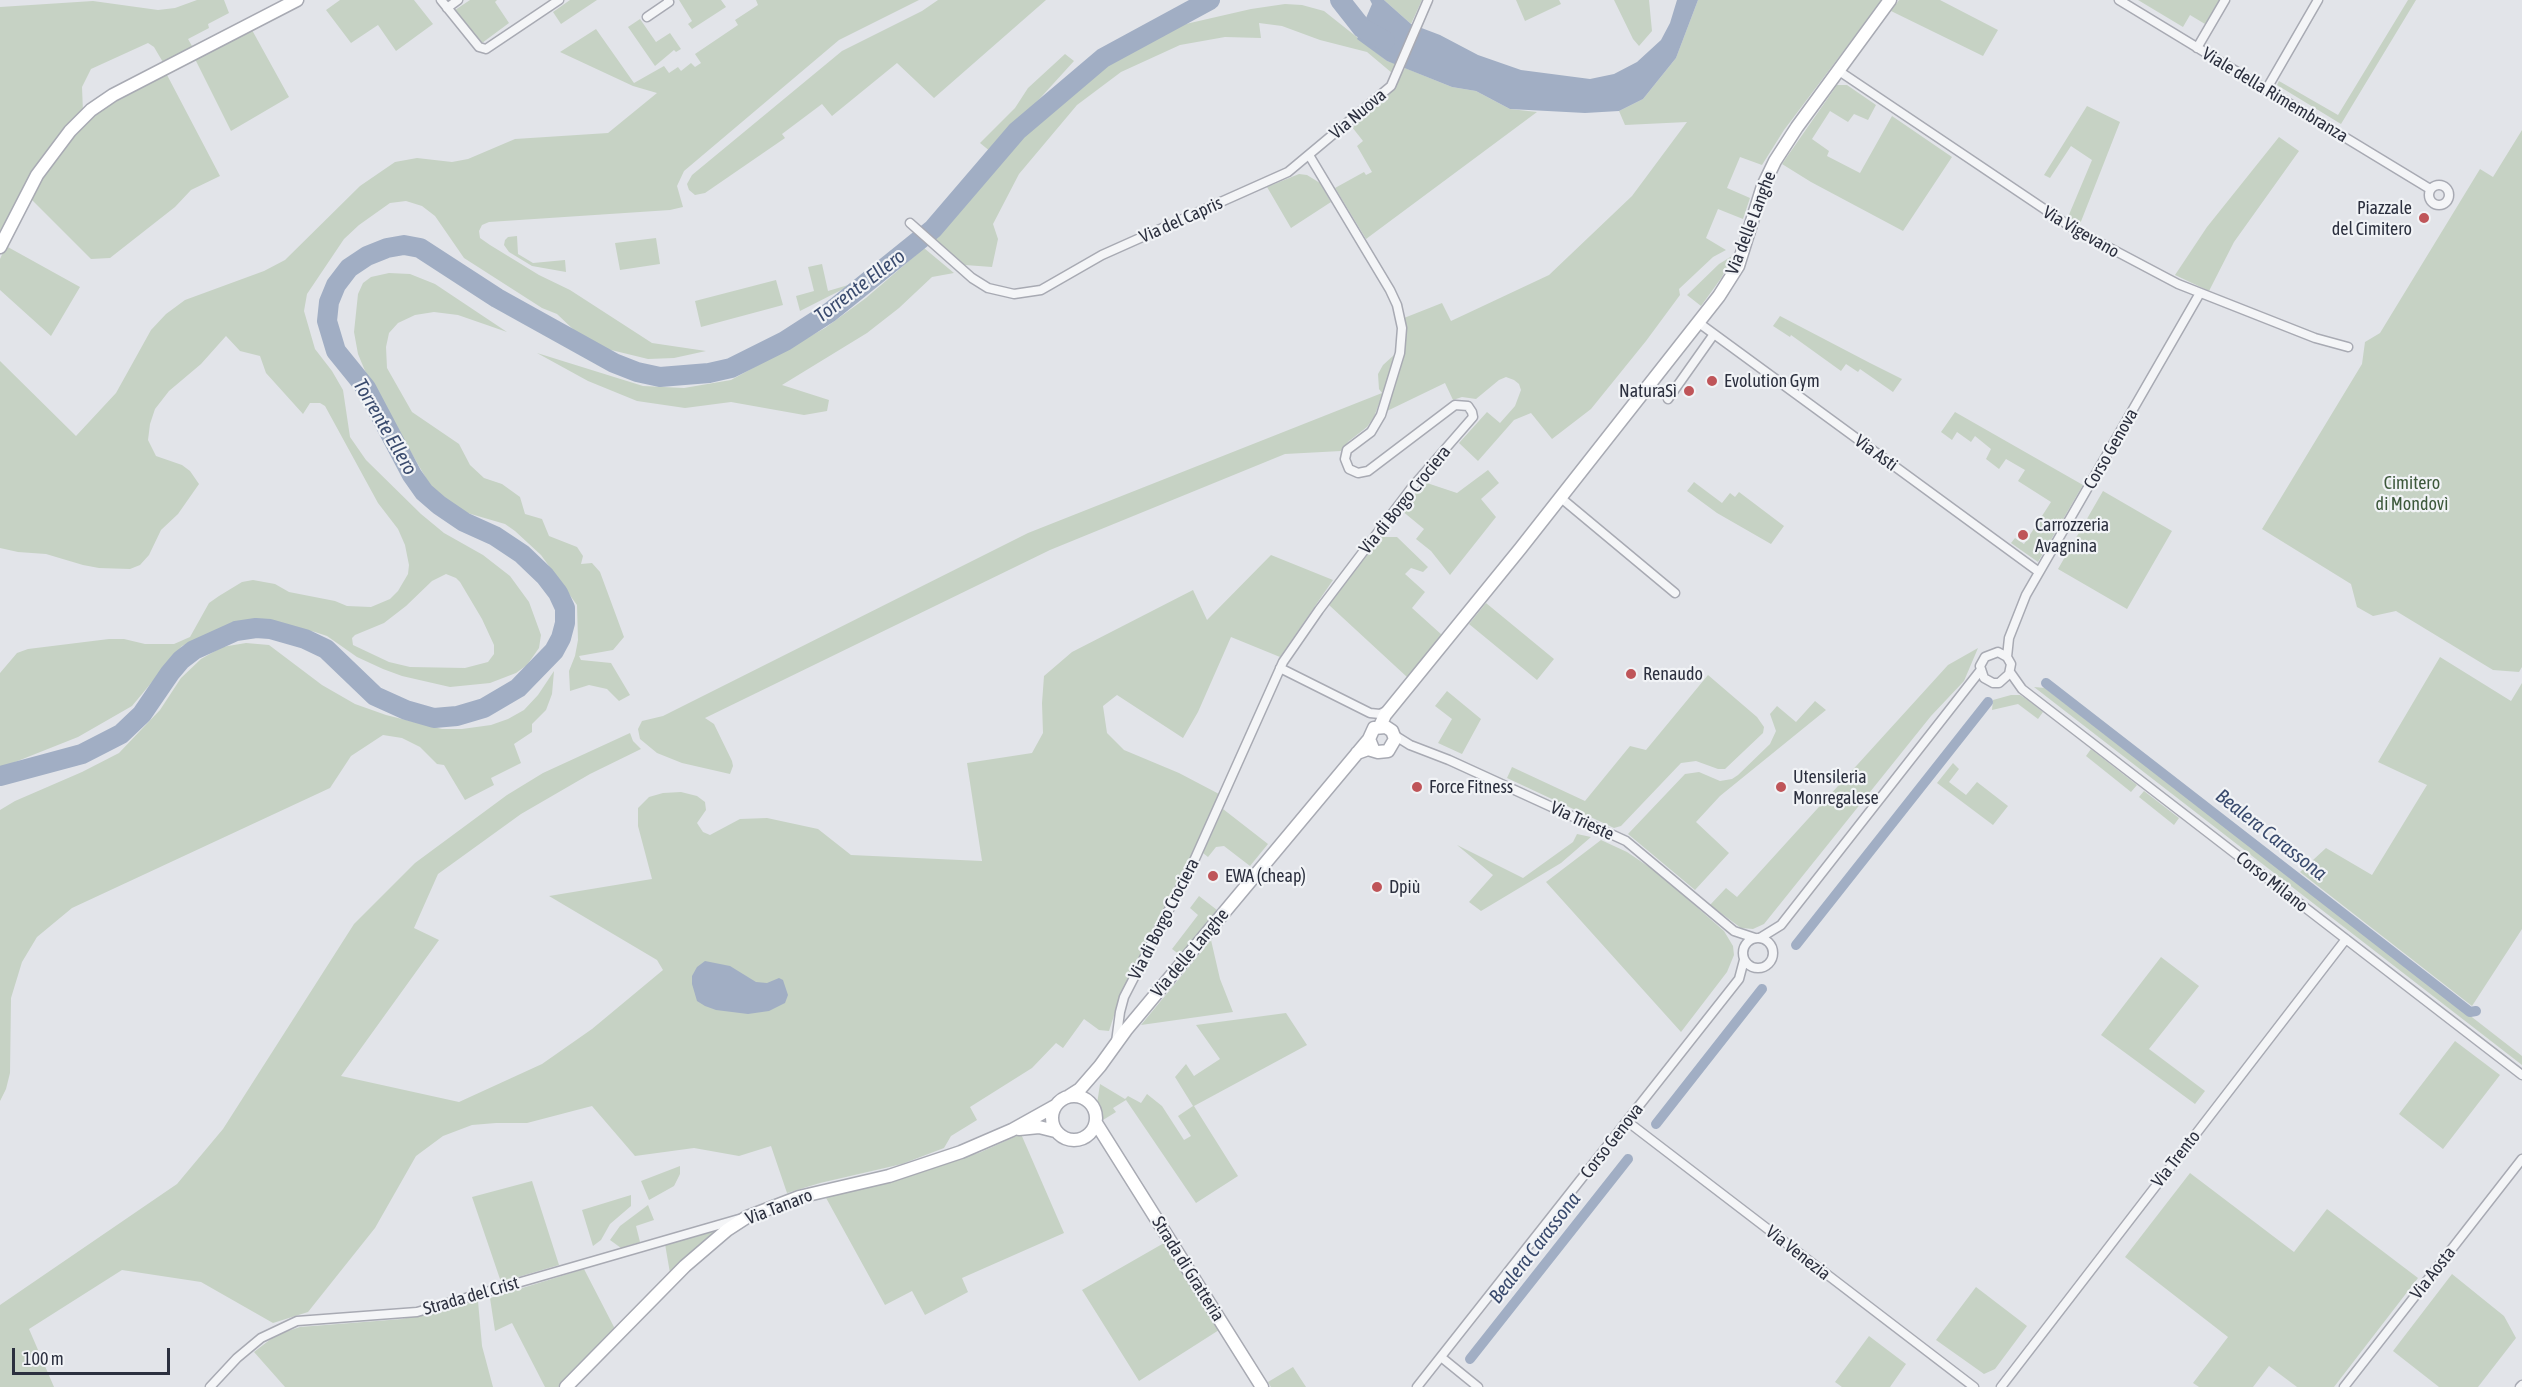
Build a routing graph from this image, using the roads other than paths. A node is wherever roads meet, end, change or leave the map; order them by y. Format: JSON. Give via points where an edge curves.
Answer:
{"nodes":[{"id":1,"x":297,"y":0,"type":"edge"},
{"id":2,"x":441,"y":0,"type":"edge"},
{"id":3,"x":458,"y":0,"type":"edge"},
{"id":4,"x":559,"y":0,"type":"edge"},
{"id":5,"x":668,"y":0,"type":"edge"},
{"id":6,"x":1428,"y":0,"type":"edge"},
{"id":7,"x":1890,"y":0,"type":"edge"},
{"id":8,"x":2119,"y":0,"type":"edge"},
{"id":9,"x":2225,"y":0,"type":"edge"},
{"id":10,"x":2318,"y":0,"type":"edge"},
{"id":11,"x":447,"y":8,"type":"junction"},
{"id":12,"x":646,"y":17,"type":"dead end"},
{"id":13,"x":2198,"y":48,"type":"junction"},
{"id":14,"x":1839,"y":71,"type":"junction"},
{"id":15,"x":2266,"y":90,"type":"junction"},
{"id":16,"x":1309,"y":155,"type":"junction"},
{"id":17,"x":2430,"y":189,"type":"dead end"},
{"id":18,"x":910,"y":223,"type":"dead end"},
{"id":19,"x":0,"y":247,"type":"edge"},
{"id":20,"x":2200,"y":293,"type":"junction"},
{"id":21,"x":1699,"y":323,"type":"junction"},
{"id":22,"x":1714,"y":334,"type":"junction"},
{"id":23,"x":2348,"y":346,"type":"dead end"},
{"id":24,"x":1668,"y":399,"type":"dead end"},
{"id":25,"x":1560,"y":498,"type":"junction"},
{"id":26,"x":2039,"y":572,"type":"junction"},
{"id":27,"x":1675,"y":593,"type":"dead end"},
{"id":28,"x":2009,"y":638,"type":"junction"},
{"id":29,"x":1992,"y":652,"type":"junction"},
{"id":30,"x":2007,"y":657,"type":"junction"},
{"id":31,"x":1280,"y":668,"type":"junction"},
{"id":32,"x":1980,"y":671,"type":"junction"},
{"id":33,"x":2010,"y":672,"type":"junction"},
{"id":34,"x":1988,"y":681,"type":"junction"},
{"id":35,"x":2004,"y":681,"type":"junction"},
{"id":36,"x":1969,"y":689,"type":"junction"},
{"id":37,"x":2022,"y":689,"type":"junction"},
{"id":38,"x":1389,"y":710,"type":"junction"},
{"id":39,"x":1389,"y":730,"type":"junction"},
{"id":40,"x":1371,"y":744,"type":"junction"},
{"id":41,"x":1410,"y":745,"type":"junction"},
{"id":42,"x":1391,"y":748,"type":"junction"},
{"id":43,"x":1781,"y":925,"type":"junction"},
{"id":44,"x":1734,"y":931,"type":"junction"},
{"id":45,"x":1757,"y":938,"type":"junction"},
{"id":46,"x":2346,"y":939,"type":"junction"},
{"id":47,"x":1773,"y":949,"type":"junction"},
{"id":48,"x":1743,"y":956,"type":"junction"},
{"id":49,"x":1756,"y":969,"type":"junction"},
{"id":50,"x":1738,"y":979,"type":"junction"},
{"id":51,"x":1116,"y":1043,"type":"junction"},
{"id":52,"x":1100,"y":1066,"type":"junction"},
{"id":53,"x":2522,"y":1075,"type":"edge"},
{"id":54,"x":1069,"y":1096,"type":"junction"},
{"id":55,"x":1090,"y":1104,"type":"junction"},
{"id":56,"x":1055,"y":1106,"type":"junction"},
{"id":57,"x":1628,"y":1122,"type":"junction"},
{"id":58,"x":1096,"y":1123,"type":"junction"},
{"id":59,"x":1012,"y":1131,"type":"junction"},
{"id":60,"x":1055,"y":1131,"type":"junction"},
{"id":61,"x":1086,"y":1137,"type":"junction"},
{"id":62,"x":1114,"y":1151,"type":"junction"},
{"id":63,"x":2522,"y":1159,"type":"edge"},
{"id":64,"x":747,"y":1217,"type":"junction"},
{"id":65,"x":1441,"y":1357,"type":"junction"},
{"id":66,"x":2001,"y":1385,"type":"edge"},
{"id":67,"x":1971,"y":1386,"type":"edge"},
{"id":68,"x":210,"y":1387,"type":"edge"},
{"id":69,"x":566,"y":1387,"type":"edge"},
{"id":70,"x":1262,"y":1387,"type":"edge"},
{"id":71,"x":1417,"y":1387,"type":"edge"},
{"id":72,"x":1478,"y":1387,"type":"edge"},
{"id":73,"x":2344,"y":1387,"type":"edge"}],
"edges":[{"from":1,"to":19,"type":"main road","via":[[96,107],[70,131],[37,175]]},
{"from":2,"to":11,"type":"street"},
{"from":3,"to":11,"type":"street"},
{"from":4,"to":11,"type":"street","via":[[484,49]]},
{"from":5,"to":12,"type":"street"},
{"from":6,"to":16,"type":"street","name":"Via Nuova","via":[[1399,70],[1385,92]]},
{"from":7,"to":14,"type":"main road","name":"Via delle Langhe"},
{"from":8,"to":13,"type":"street","name":"Viale della Rimembranza"},
{"from":9,"to":13,"type":"street"},
{"from":10,"to":15,"type":"street"},
{"from":13,"to":15,"type":"street","name":"Viale della Rimembranza"},
{"from":14,"to":20,"type":"street","name":"Via Vigevano","via":[[2054,218]]},
{"from":14,"to":21,"type":"main road","name":"Via delle Langhe","via":[[1768,173],[1738,266]]},
{"from":15,"to":17,"type":"street","name":"Viale della Rimembranza"},
{"from":16,"to":18,"type":"street","name":"Via del Capris","via":[[1285,173],[1102,255],[1028,294],[1000,292],[977,282]]},
{"from":16,"to":31,"type":"street","name":"Via di Borgo Crociera","via":[[1390,290],[1401,322],[1400,353],[1381,415],[1371,432],[1347,450],[1349,469],[1358,473],[1368,471],[1455,405],[1468,406],[1473,417],[1413,486]]},
{"from":20,"to":23,"type":"street","name":"Via Vigevano","via":[[2315,338]]},
{"from":20,"to":26,"type":"street","name":"Corso Genova"},
{"from":21,"to":22,"type":"street","name":"Via Asti"},
{"from":21,"to":25,"type":"main road","name":"Via delle Langhe"},
{"from":22,"to":24,"type":"street"},
{"from":22,"to":26,"type":"street","name":"Via Asti"},
{"from":25,"to":27,"type":"street"},
{"from":25,"to":38,"type":"main road","name":"Via delle Langhe"},
{"from":26,"to":28,"type":"street","name":"Corso Genova"},
{"from":28,"to":29,"type":"street","name":"Corso Genova"},
{"from":28,"to":30,"type":"street","name":"Corso Genova"},
{"from":29,"to":30,"type":"street"},
{"from":29,"to":32,"type":"street","name":"Corso Genova","via":[[1982,661]]},
{"from":30,"to":33,"type":"street","name":"Corso Genova"},
{"from":31,"to":38,"type":"street","via":[[1370,714]]},
{"from":31,"to":51,"type":"street","name":"Via di Borgo Crociera","via":[[1197,854],[1124,997]]},
{"from":32,"to":34,"type":"street"},
{"from":32,"to":36,"type":"street","name":"Corso Genova"},
{"from":33,"to":35,"type":"street"},
{"from":33,"to":37,"type":"street","name":"Corso Milano"},
{"from":34,"to":35,"type":"street","name":"Corso Genova"},
{"from":34,"to":36,"type":"street","name":"Corso Genova"},
{"from":35,"to":37,"type":"street","name":"Corso Milano"},
{"from":36,"to":43,"type":"street","name":"Corso Genova"},
{"from":37,"to":46,"type":"street","name":"Corso Milano"},
{"from":38,"to":39,"type":"main road","name":"Via delle Langhe"},
{"from":39,"to":40,"type":"main road","name":"Via delle Langhe","via":[[1374,728]]},
{"from":39,"to":41,"type":"street","name":"Via Trieste"},
{"from":39,"to":42,"type":"main road","name":"Via delle Langhe","via":[[1394,744]]},
{"from":40,"to":42,"type":"main road","via":[[1383,752]]},
{"from":40,"to":51,"type":"main road","name":"Via delle Langhe","via":[[1352,758]]},
{"from":41,"to":42,"type":"street"},
{"from":41,"to":44,"type":"street","name":"Via Trieste","via":[[1626,842]]},
{"from":43,"to":45,"type":"street","name":"Corso Genova"},
{"from":43,"to":47,"type":"street","name":"Corso Genova"},
{"from":44,"to":45,"type":"street","name":"Via Trieste"},
{"from":44,"to":48,"type":"street","name":"Via Trieste"},
{"from":45,"to":47,"type":"street","via":[[1770,943]]},
{"from":45,"to":48,"type":"street","name":"Corso Genova","via":[[1747,942]]},
{"from":46,"to":53,"type":"street","name":"Corso Milano"},
{"from":46,"to":66,"type":"street","name":"Via Trento"},
{"from":47,"to":49,"type":"street","name":"Corso Genova","via":[[1770,963]]},
{"from":48,"to":49,"type":"street"},
{"from":48,"to":50,"type":"street","name":"Corso Genova"},
{"from":49,"to":50,"type":"street","name":"Corso Genova"},
{"from":50,"to":57,"type":"street","name":"Corso Genova"},
{"from":51,"to":52,"type":"main road","name":"Via delle Langhe"},
{"from":52,"to":54,"type":"main road","name":"Via delle Langhe"},
{"from":52,"to":55,"type":"main road","name":"Via delle Langhe","via":[[1091,1087]]},
{"from":54,"to":55,"type":"main road","via":[[1078,1096]]},
{"from":54,"to":56,"type":"main road","name":"Via delle Langhe"},
{"from":55,"to":58,"type":"main road","name":"Via delle Langhe"},
{"from":56,"to":59,"type":"main road","name":"Via Tanaro"},
{"from":56,"to":60,"type":"main road"},
{"from":57,"to":65,"type":"street","name":"Corso Genova"},
{"from":57,"to":67,"type":"street","name":"Via Venezia"},
{"from":58,"to":61,"type":"main road"},
{"from":58,"to":62,"type":"main road","name":"Strada di Gratteria"},
{"from":59,"to":60,"type":"main road","name":"Via Tanaro","via":[[1039,1127]]},
{"from":59,"to":64,"type":"main road","name":"Via Tanaro","via":[[909,1170],[799,1197]]},
{"from":60,"to":61,"type":"main road","via":[[1069,1140]]},
{"from":61,"to":62,"type":"main road"},
{"from":62,"to":70,"type":"main road","name":"Strada di Gratteria"},
{"from":63,"to":73,"type":"street","name":"Via Aosta"},
{"from":64,"to":68,"type":"street","name":"Strada del Crist","via":[[417,1312],[297,1321],[261,1338]]},
{"from":64,"to":69,"type":"main road","name":"Via Tanaro","via":[[685,1266]]},
{"from":65,"to":71,"type":"street","name":"Corso Genova"},
{"from":65,"to":72,"type":"street"}]}
